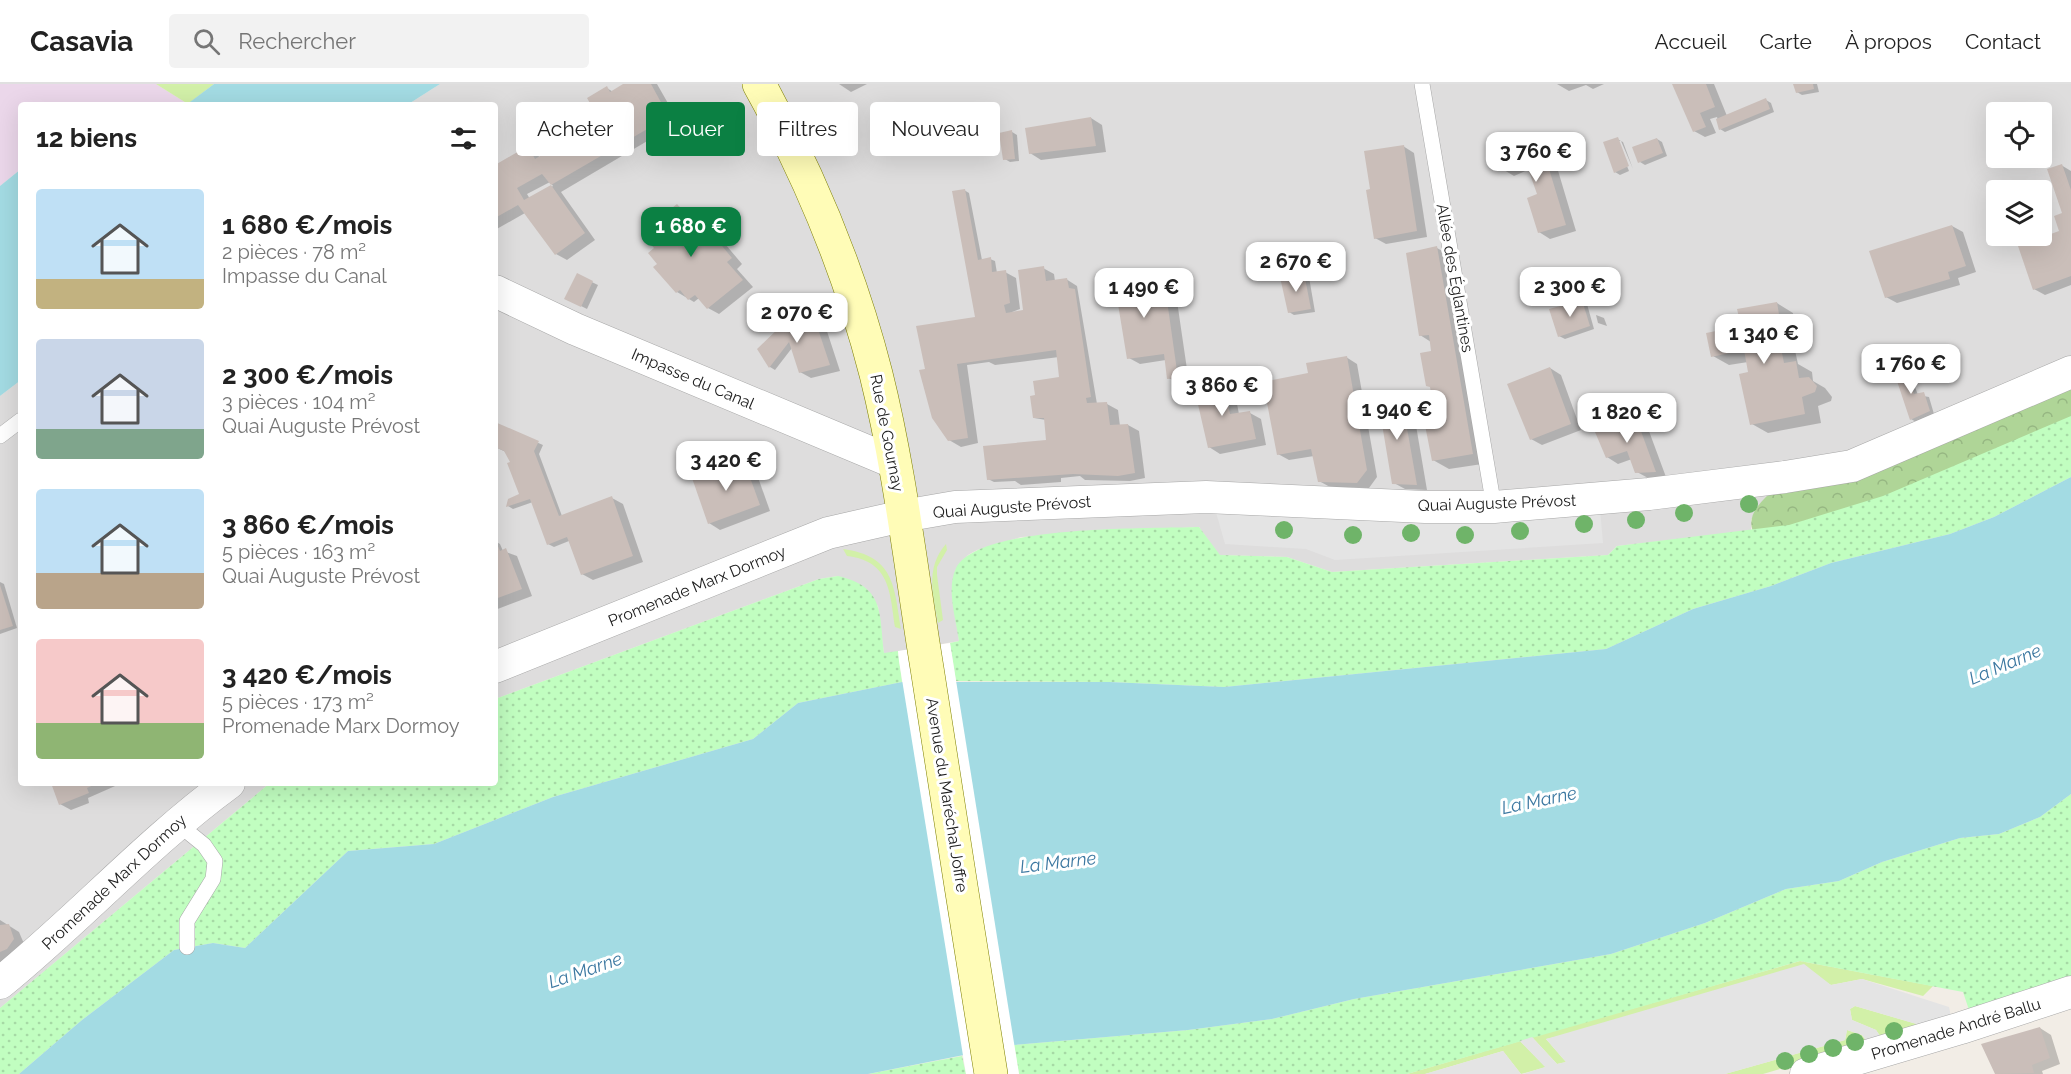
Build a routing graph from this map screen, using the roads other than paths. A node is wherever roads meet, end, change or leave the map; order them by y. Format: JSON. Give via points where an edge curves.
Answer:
{"nodes":[{"id":1,"x":759,"y":84,"type":"edge"},
{"id":2,"x":1422,"y":84,"type":"edge"},
{"id":3,"x":498,"y":292,"type":"edge"},
{"id":4,"x":2071,"y":372,"type":"edge"},
{"id":5,"x":18,"y":422,"type":"edge"},
{"id":6,"x":0,"y":436,"type":"edge"},
{"id":7,"x":893,"y":462,"type":"junction"},
{"id":8,"x":1494,"y":507,"type":"junction"},
{"id":9,"x":903,"y":516,"type":"junction"},
{"id":10,"x":498,"y":666,"type":"edge"},
{"id":11,"x":225,"y":786,"type":"edge"},
{"id":12,"x":177,"y":823,"type":"junction"},
{"id":13,"x":188,"y":947,"type":"dead end"},
{"id":14,"x":0,"y":983,"type":"edge"},
{"id":15,"x":2071,"y":992,"type":"edge"},
{"id":16,"x":991,"y":1074,"type":"edge"},
{"id":17,"x":1806,"y":1074,"type":"edge"}],
"edges":[{"from":1,"to":7,"type":"main road","name":"Rue de Gournay","via":[[807,176],[838,254],[872,362]]},
{"from":2,"to":8,"type":"lane","name":"Allée des Églantines"},
{"from":3,"to":7,"type":"street","name":"Impasse du Canal","via":[[575,329]]},
{"from":4,"to":8,"type":"street","name":"Quai Auguste Prévost","via":[[1852,466],[1649,494]]},
{"from":5,"to":6,"type":"lane"},
{"from":7,"to":9,"type":"main road","name":"Rue de Gournay"},
{"from":8,"to":9,"type":"street","name":"Quai Auguste Prévost","via":[[1206,497],[955,507]]},
{"from":9,"to":10,"type":"street","name":"Promenade Marx Dormoy","via":[[828,533]]},
{"from":9,"to":16,"type":"main road","name":"Avenue du Maréchal Joffre"},
{"from":11,"to":12,"type":"street","name":"Promenade Marx Dormoy"},
{"from":12,"to":13,"type":"lane","via":[[204,845],[215,861],[213,879],[187,921]]},
{"from":12,"to":14,"type":"street","name":"Promenade Marx Dormoy","via":[[54,939]]},
{"from":15,"to":17,"type":"street","name":"Promenade André Ballu"}]}
